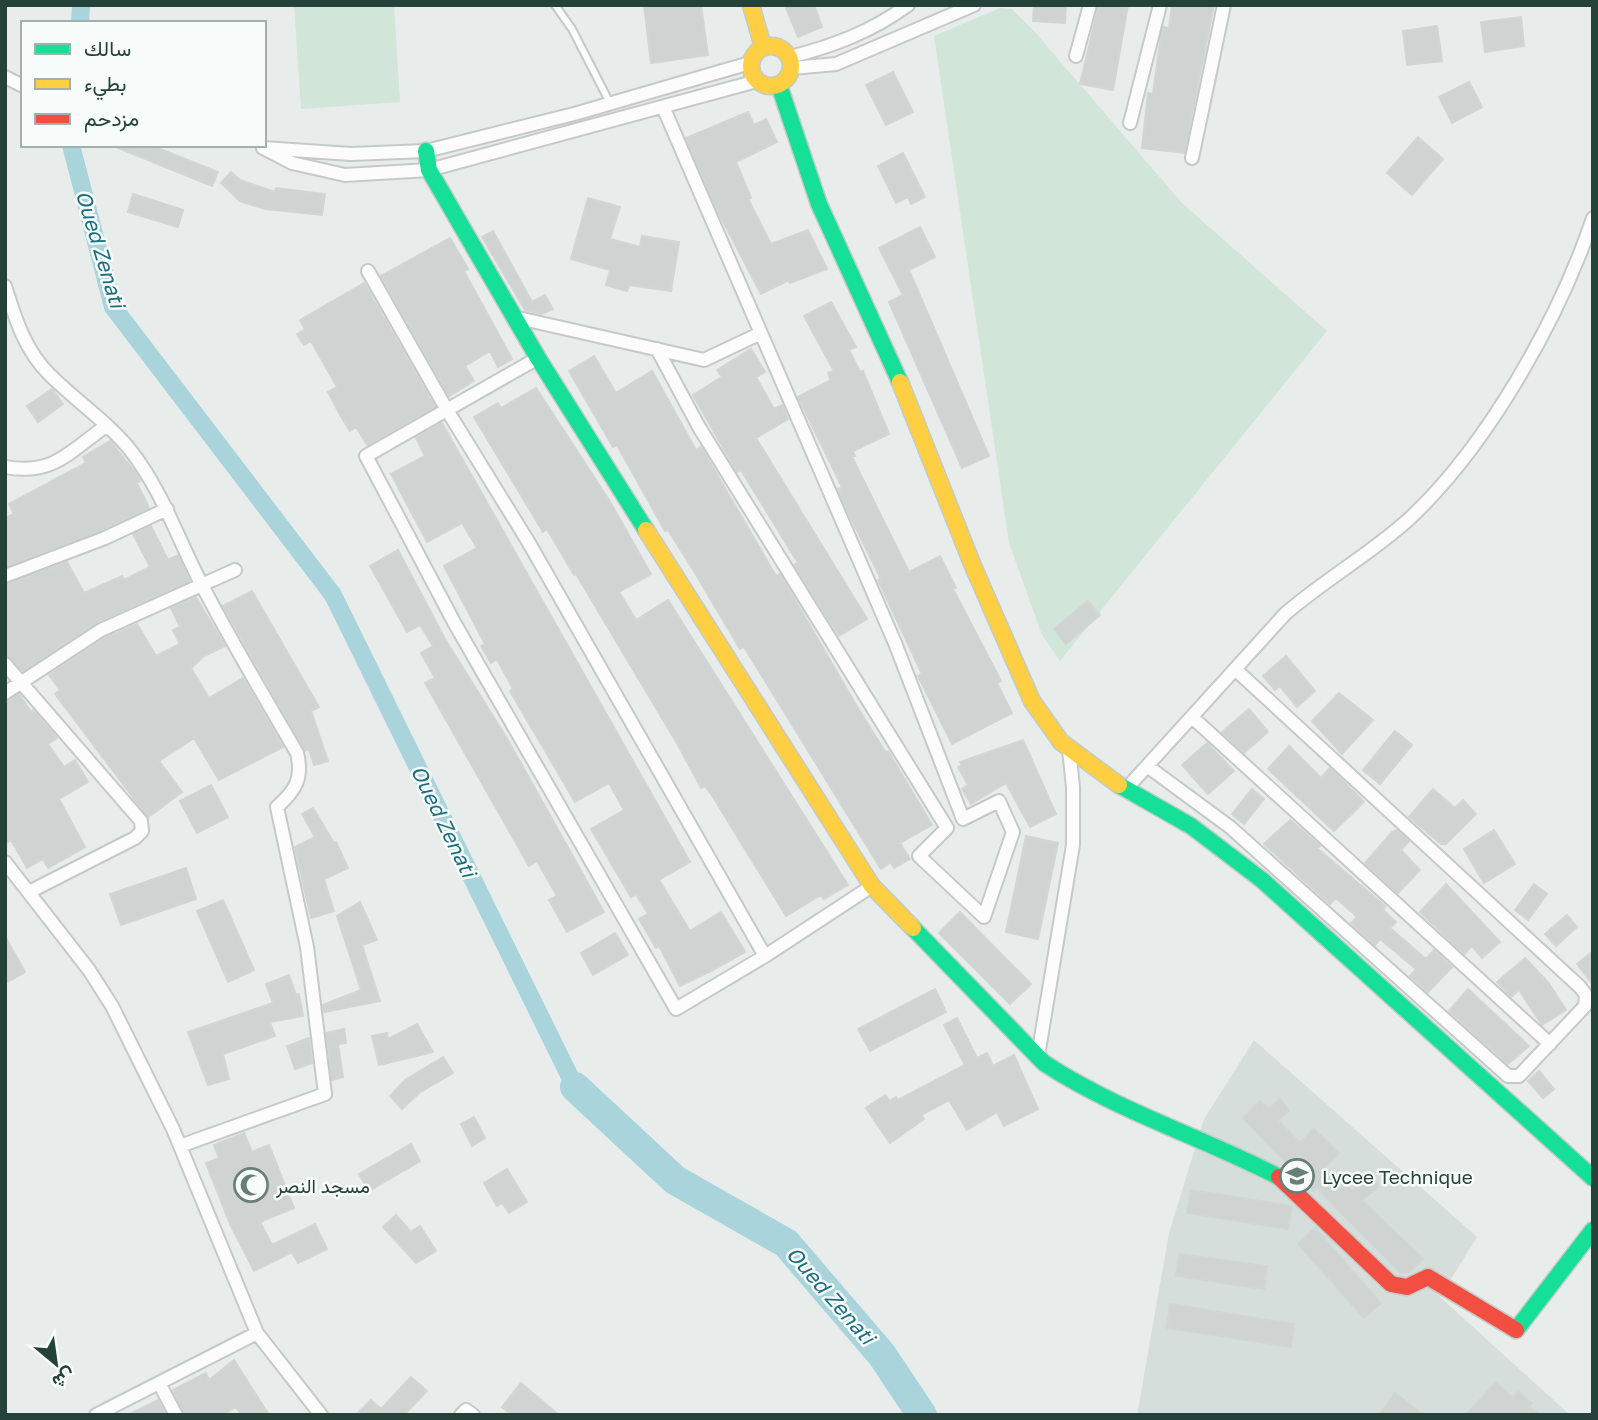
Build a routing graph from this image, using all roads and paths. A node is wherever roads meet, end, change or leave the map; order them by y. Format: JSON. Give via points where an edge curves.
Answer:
{"nodes":[{"id":1,"x":555,"y":5,"type":"edge"},
{"id":2,"x":751,"y":5,"type":"edge"},
{"id":3,"x":908,"y":5,"type":"edge"},
{"id":4,"x":974,"y":5,"type":"edge"},
{"id":5,"x":1090,"y":5,"type":"edge"},
{"id":6,"x":1160,"y":5,"type":"edge"},
{"id":7,"x":1224,"y":5,"type":"edge"},
{"id":8,"x":763,"y":47,"type":"junction"},
{"id":9,"x":1076,"y":57,"type":"dead end"},
{"id":10,"x":791,"y":62,"type":"junction"},
{"id":11,"x":750,"y":63,"type":"junction"},
{"id":12,"x":5,"y":77,"type":"edge"},
{"id":13,"x":757,"y":81,"type":"junction"},
{"id":14,"x":21,"y":85,"type":"edge"},
{"id":15,"x":779,"y":85,"type":"junction"},
{"id":16,"x":610,"y":103,"type":"junction"},
{"id":17,"x":664,"y":108,"type":"junction"},
{"id":18,"x":1130,"y":123,"type":"dead end"},
{"id":19,"x":260,"y":147,"type":"edge"},
{"id":20,"x":266,"y":147,"type":"edge"},
{"id":21,"x":426,"y":150,"type":"junction"},
{"id":22,"x":1192,"y":158,"type":"dead end"},
{"id":23,"x":429,"y":170,"type":"junction"},
{"id":24,"x":1593,"y":218,"type":"edge"},
{"id":25,"x":368,"y":271,"type":"dead end"},
{"id":26,"x":5,"y":286,"type":"edge"},
{"id":27,"x":514,"y":317,"type":"junction"},
{"id":28,"x":759,"y":334,"type":"junction"},
{"id":29,"x":657,"y":349,"type":"junction"},
{"id":30,"x":538,"y":358,"type":"junction"},
{"id":31,"x":447,"y":410,"type":"junction"},
{"id":32,"x":106,"y":426,"type":"junction"},
{"id":33,"x":5,"y":467,"type":"edge"},
{"id":34,"x":167,"y":509,"type":"junction"},
{"id":35,"x":235,"y":570,"type":"dead end"},
{"id":36,"x":5,"y":576,"type":"edge"},
{"id":37,"x":202,"y":586,"type":"junction"},
{"id":38,"x":5,"y":664,"type":"edge"},
{"id":39,"x":1235,"y":669,"type":"junction"},
{"id":40,"x":21,"y":682,"type":"junction"},
{"id":41,"x":5,"y":693,"type":"edge"},
{"id":42,"x":1192,"y":717,"type":"junction"},
{"id":43,"x":1069,"y":750,"type":"junction"},
{"id":44,"x":1147,"y":766,"type":"junction"},
{"id":45,"x":1127,"y":788,"type":"junction"},
{"id":46,"x":5,"y":862,"type":"edge"},
{"id":47,"x":872,"y":886,"type":"junction"},
{"id":48,"x":29,"y":892,"type":"junction"},
{"id":49,"x":765,"y":956,"type":"junction"},
{"id":50,"x":1550,"y":1044,"type":"junction"},
{"id":51,"x":1038,"y":1056,"type":"junction"},
{"id":52,"x":180,"y":1146,"type":"junction"},
{"id":53,"x":1593,"y":1178,"type":"edge"},
{"id":54,"x":1593,"y":1230,"type":"edge"},
{"id":55,"x":257,"y":1333,"type":"junction"},
{"id":56,"x":159,"y":1383,"type":"junction"},
{"id":57,"x":96,"y":1415,"type":"edge"},
{"id":58,"x":176,"y":1415,"type":"edge"},
{"id":59,"x":321,"y":1415,"type":"edge"},
{"id":60,"x":461,"y":1415,"type":"edge"},
{"id":61,"x":473,"y":1415,"type":"edge"}],
"edges":[{"from":1,"to":16,"type":"lane"},
{"from":2,"to":8,"type":"street"},
{"from":3,"to":10,"type":"street","via":[[859,35]]},
{"from":4,"to":10,"type":"street","via":[[836,64]]},
{"from":5,"to":9,"type":"street"},
{"from":6,"to":18,"type":"street"},
{"from":7,"to":22,"type":"street"},
{"from":8,"to":10,"type":"street","via":[[779,47]]},
{"from":8,"to":11,"type":"street"},
{"from":10,"to":15,"type":"street"},
{"from":11,"to":13,"type":"street"},
{"from":11,"to":16,"type":"street"},
{"from":12,"to":14,"type":"street"},
{"from":13,"to":15,"type":"street"},
{"from":13,"to":17,"type":"street"},
{"from":15,"to":43,"type":"street","via":[[809,179],[897,373],[983,593],[1045,724]]},
{"from":16,"to":21,"type":"street"},
{"from":17,"to":23,"type":"street"},
{"from":17,"to":28,"type":"street"},
{"from":19,"to":23,"type":"street","via":[[292,163],[345,175]]},
{"from":20,"to":21,"type":"street","via":[[351,153]]},
{"from":21,"to":23,"type":"street"},
{"from":23,"to":27,"type":"street"},
{"from":24,"to":39,"type":"street","via":[[1542,336],[1453,472],[1365,557],[1285,614]]},
{"from":25,"to":31,"type":"street"},
{"from":26,"to":32,"type":"street","via":[[16,323],[33,353],[49,374]]},
{"from":27,"to":29,"type":"street"},
{"from":27,"to":30,"type":"street"},
{"from":28,"to":29,"type":"street","via":[[704,360]]},
{"from":28,"to":29,"type":"street","via":[[895,643],[962,819],[999,801],[1013,832],[984,917],[919,856],[947,828],[699,427]]},
{"from":30,"to":31,"type":"street"},
{"from":30,"to":47,"type":"street"},
{"from":31,"to":49,"type":"street","via":[[529,543]]},
{"from":31,"to":49,"type":"street","via":[[366,456],[455,625],[676,1009]]},
{"from":32,"to":33,"type":"street","via":[[50,466]]},
{"from":32,"to":34,"type":"street","via":[[131,450]]},
{"from":34,"to":36,"type":"street"},
{"from":34,"to":37,"type":"street"},
{"from":35,"to":37,"type":"street"},
{"from":37,"to":40,"type":"street","via":[[101,630]]},
{"from":37,"to":52,"type":"street","via":[[297,753],[301,768],[299,782],[277,807],[307,947],[325,1094]]},
{"from":38,"to":40,"type":"street"},
{"from":39,"to":42,"type":"street"},
{"from":39,"to":50,"type":"street","via":[[1580,986],[1586,995],[1585,1006]]},
{"from":40,"to":41,"type":"street"},
{"from":40,"to":48,"type":"street","via":[[142,821],[142,831],[135,838]]},
{"from":42,"to":44,"type":"street"},
{"from":42,"to":50,"type":"street"},
{"from":43,"to":45,"type":"street"},
{"from":43,"to":51,"type":"street","via":[[1073,845]]},
{"from":44,"to":45,"type":"street"},
{"from":44,"to":50,"type":"street","via":[[1230,827],[1508,1076],[1519,1076]]},
{"from":45,"to":53,"type":"street","via":[[1211,840],[1365,971]]},
{"from":46,"to":48,"type":"street"},
{"from":47,"to":49,"type":"street"},
{"from":47,"to":51,"type":"street"},
{"from":48,"to":52,"type":"street","via":[[112,1006]]},
{"from":51,"to":54,"type":"street","via":[[1068,1079],[1280,1177],[1391,1284],[1407,1287],[1428,1277],[1516,1331]]},
{"from":52,"to":55,"type":"street"},
{"from":55,"to":56,"type":"street"},
{"from":55,"to":59,"type":"street"},
{"from":56,"to":57,"type":"street"},
{"from":56,"to":58,"type":"street"},
{"from":60,"to":61,"type":"street","via":[[467,1410]]}]}
